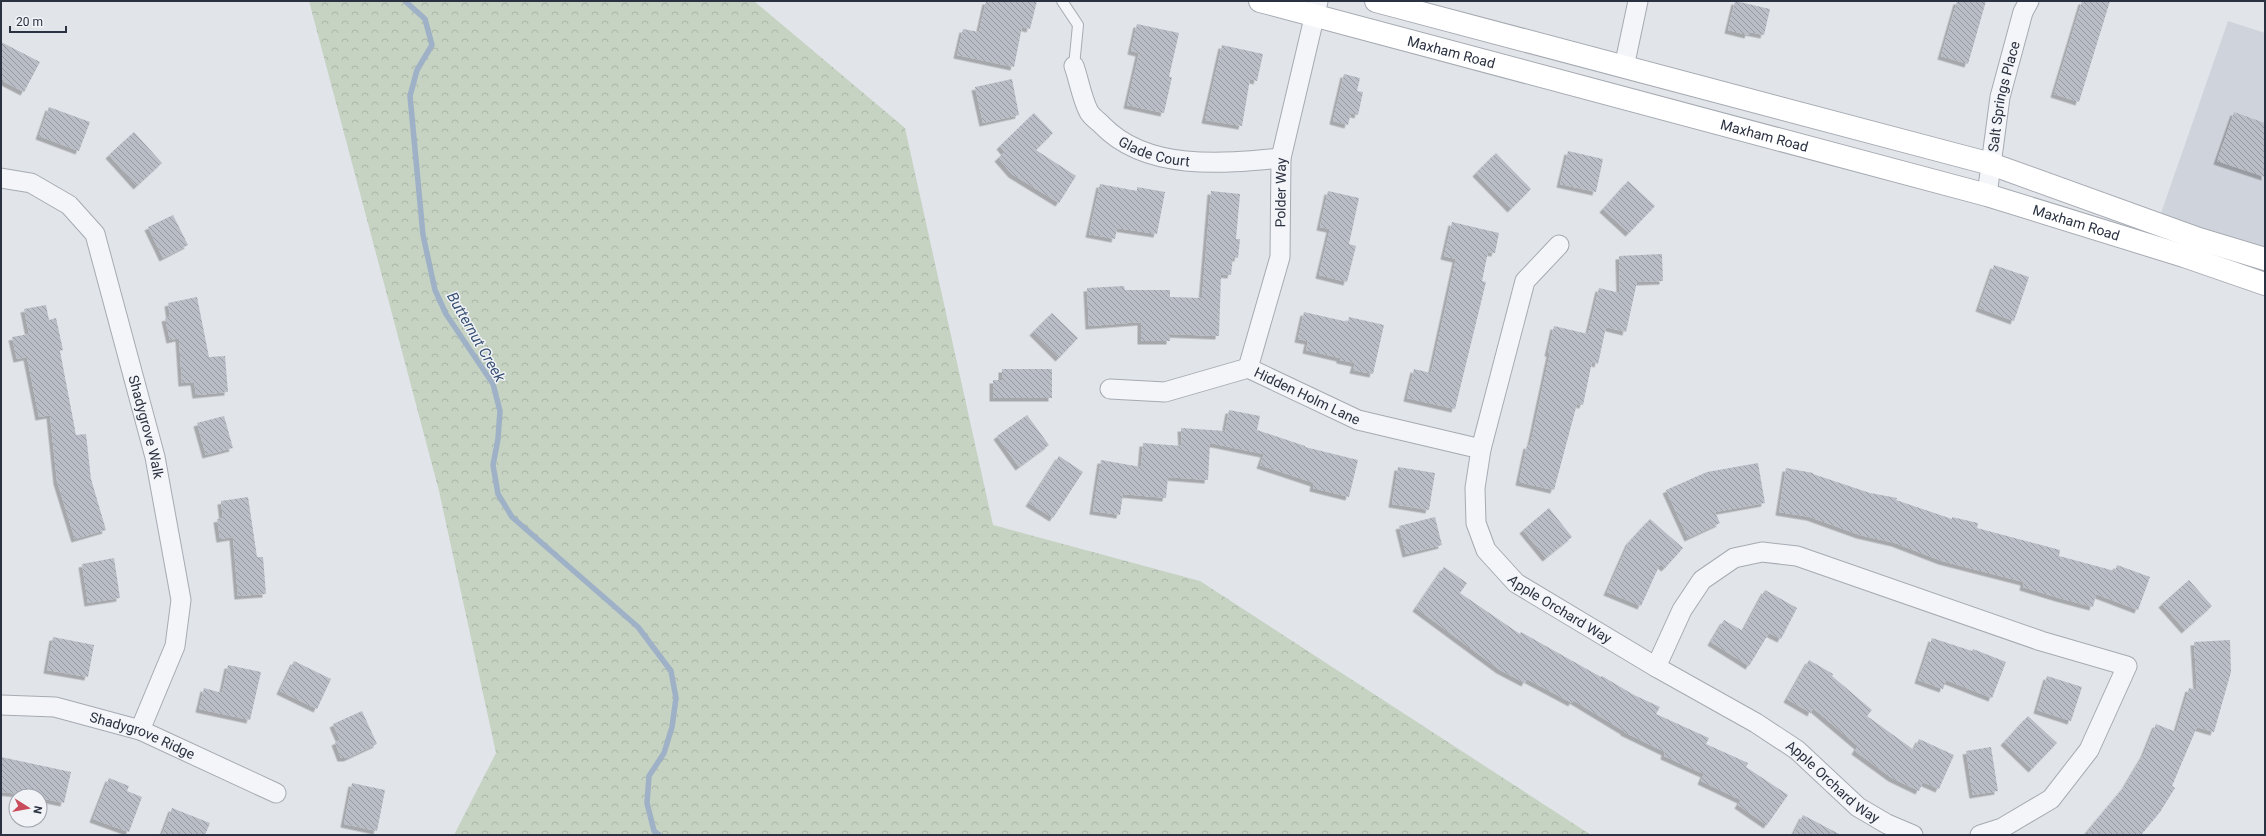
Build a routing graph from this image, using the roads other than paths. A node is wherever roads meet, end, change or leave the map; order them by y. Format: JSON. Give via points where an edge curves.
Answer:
{"nodes":[{"id":1,"x":1062,"y":1,"type":"edge"},
{"id":2,"x":1260,"y":1,"type":"edge"},
{"id":3,"x":1376,"y":1,"type":"edge"},
{"id":4,"x":1638,"y":1,"type":"edge"},
{"id":5,"x":2029,"y":1,"type":"edge"},
{"id":6,"x":1316,"y":8,"type":"edge"},
{"id":7,"x":1074,"y":66,"type":"joint"},
{"id":8,"x":1624,"y":67,"type":"junction"},
{"id":9,"x":1280,"y":158,"type":"junction"},
{"id":10,"x":1991,"y":164,"type":"junction"},
{"id":11,"x":1,"y":178,"type":"edge"},
{"id":12,"x":1987,"y":195,"type":"junction"},
{"id":13,"x":1559,"y":245,"type":"dead end"},
{"id":14,"x":2265,"y":259,"type":"edge"},
{"id":15,"x":2265,"y":284,"type":"edge"},
{"id":16,"x":1248,"y":368,"type":"junction"},
{"id":17,"x":1110,"y":389,"type":"dead end"},
{"id":18,"x":1481,"y":449,"type":"junction"},
{"id":19,"x":1656,"y":667,"type":"junction"},
{"id":20,"x":1,"y":705,"type":"edge"},
{"id":21,"x":140,"y":730,"type":"junction"},
{"id":22,"x":276,"y":793,"type":"dead end"},
{"id":23,"x":1913,"y":835,"type":"edge"},
{"id":24,"x":1980,"y":835,"type":"edge"}],
"edges":[{"from":1,"to":7,"type":"lane","via":[[1078,25]]},
{"from":2,"to":6,"type":"main road","name":"Maxham Road"},
{"from":3,"to":8,"type":"main road","name":"Maxham Road"},
{"from":4,"to":8,"type":"street"},
{"from":5,"to":10,"type":"street","name":"Salt Springs Place","via":[[2023,12],[2000,97]]},
{"from":6,"to":9,"type":"street","name":"Polder Way"},
{"from":6,"to":12,"type":"main road","name":"Maxham Road"},
{"from":7,"to":9,"type":"street","name":"Glade Court","via":[[1089,113],[1114,138],[1136,149],[1168,158],[1200,161]]},
{"from":8,"to":10,"type":"main road","name":"Maxham Road"},
{"from":9,"to":16,"type":"street","name":"Polder Way","via":[[1280,257]]},
{"from":10,"to":12,"type":"street","name":"Salt Springs Place"},
{"from":10,"to":14,"type":"main road","name":"Maxham Road","via":[[2199,239]]},
{"from":11,"to":21,"type":"street","name":"Shadygrove Walk","via":[[31,183],[69,205],[95,234],[155,457],[181,600],[174,646]]},
{"from":12,"to":15,"type":"main road","name":"Maxham Road"},
{"from":13,"to":18,"type":"street","name":"Apple Orchard Way","via":[[1525,281]]},
{"from":16,"to":17,"type":"street","name":"Hidden Holm Lane","via":[[1165,392]]},
{"from":16,"to":18,"type":"street","name":"Hidden Holm Lane","via":[[1358,420]]},
{"from":18,"to":19,"type":"street","name":"Apple Orchard Way","via":[[1475,488],[1476,523],[1490,556],[1516,583]]},
{"from":19,"to":23,"type":"street","name":"Apple Orchard Way","via":[[1756,723],[1797,750],[1858,807],[1886,824]]},
{"from":19,"to":24,"type":"street","via":[[1682,610],[1702,580],[1734,558],[1762,552],[1797,556],[2041,641],[2127,666],[2089,750],[2051,799],[2002,828]]},
{"from":20,"to":21,"type":"street","name":"Shadygrove Ridge","via":[[55,707]]},
{"from":21,"to":22,"type":"street","name":"Shadygrove Ridge"}]}
